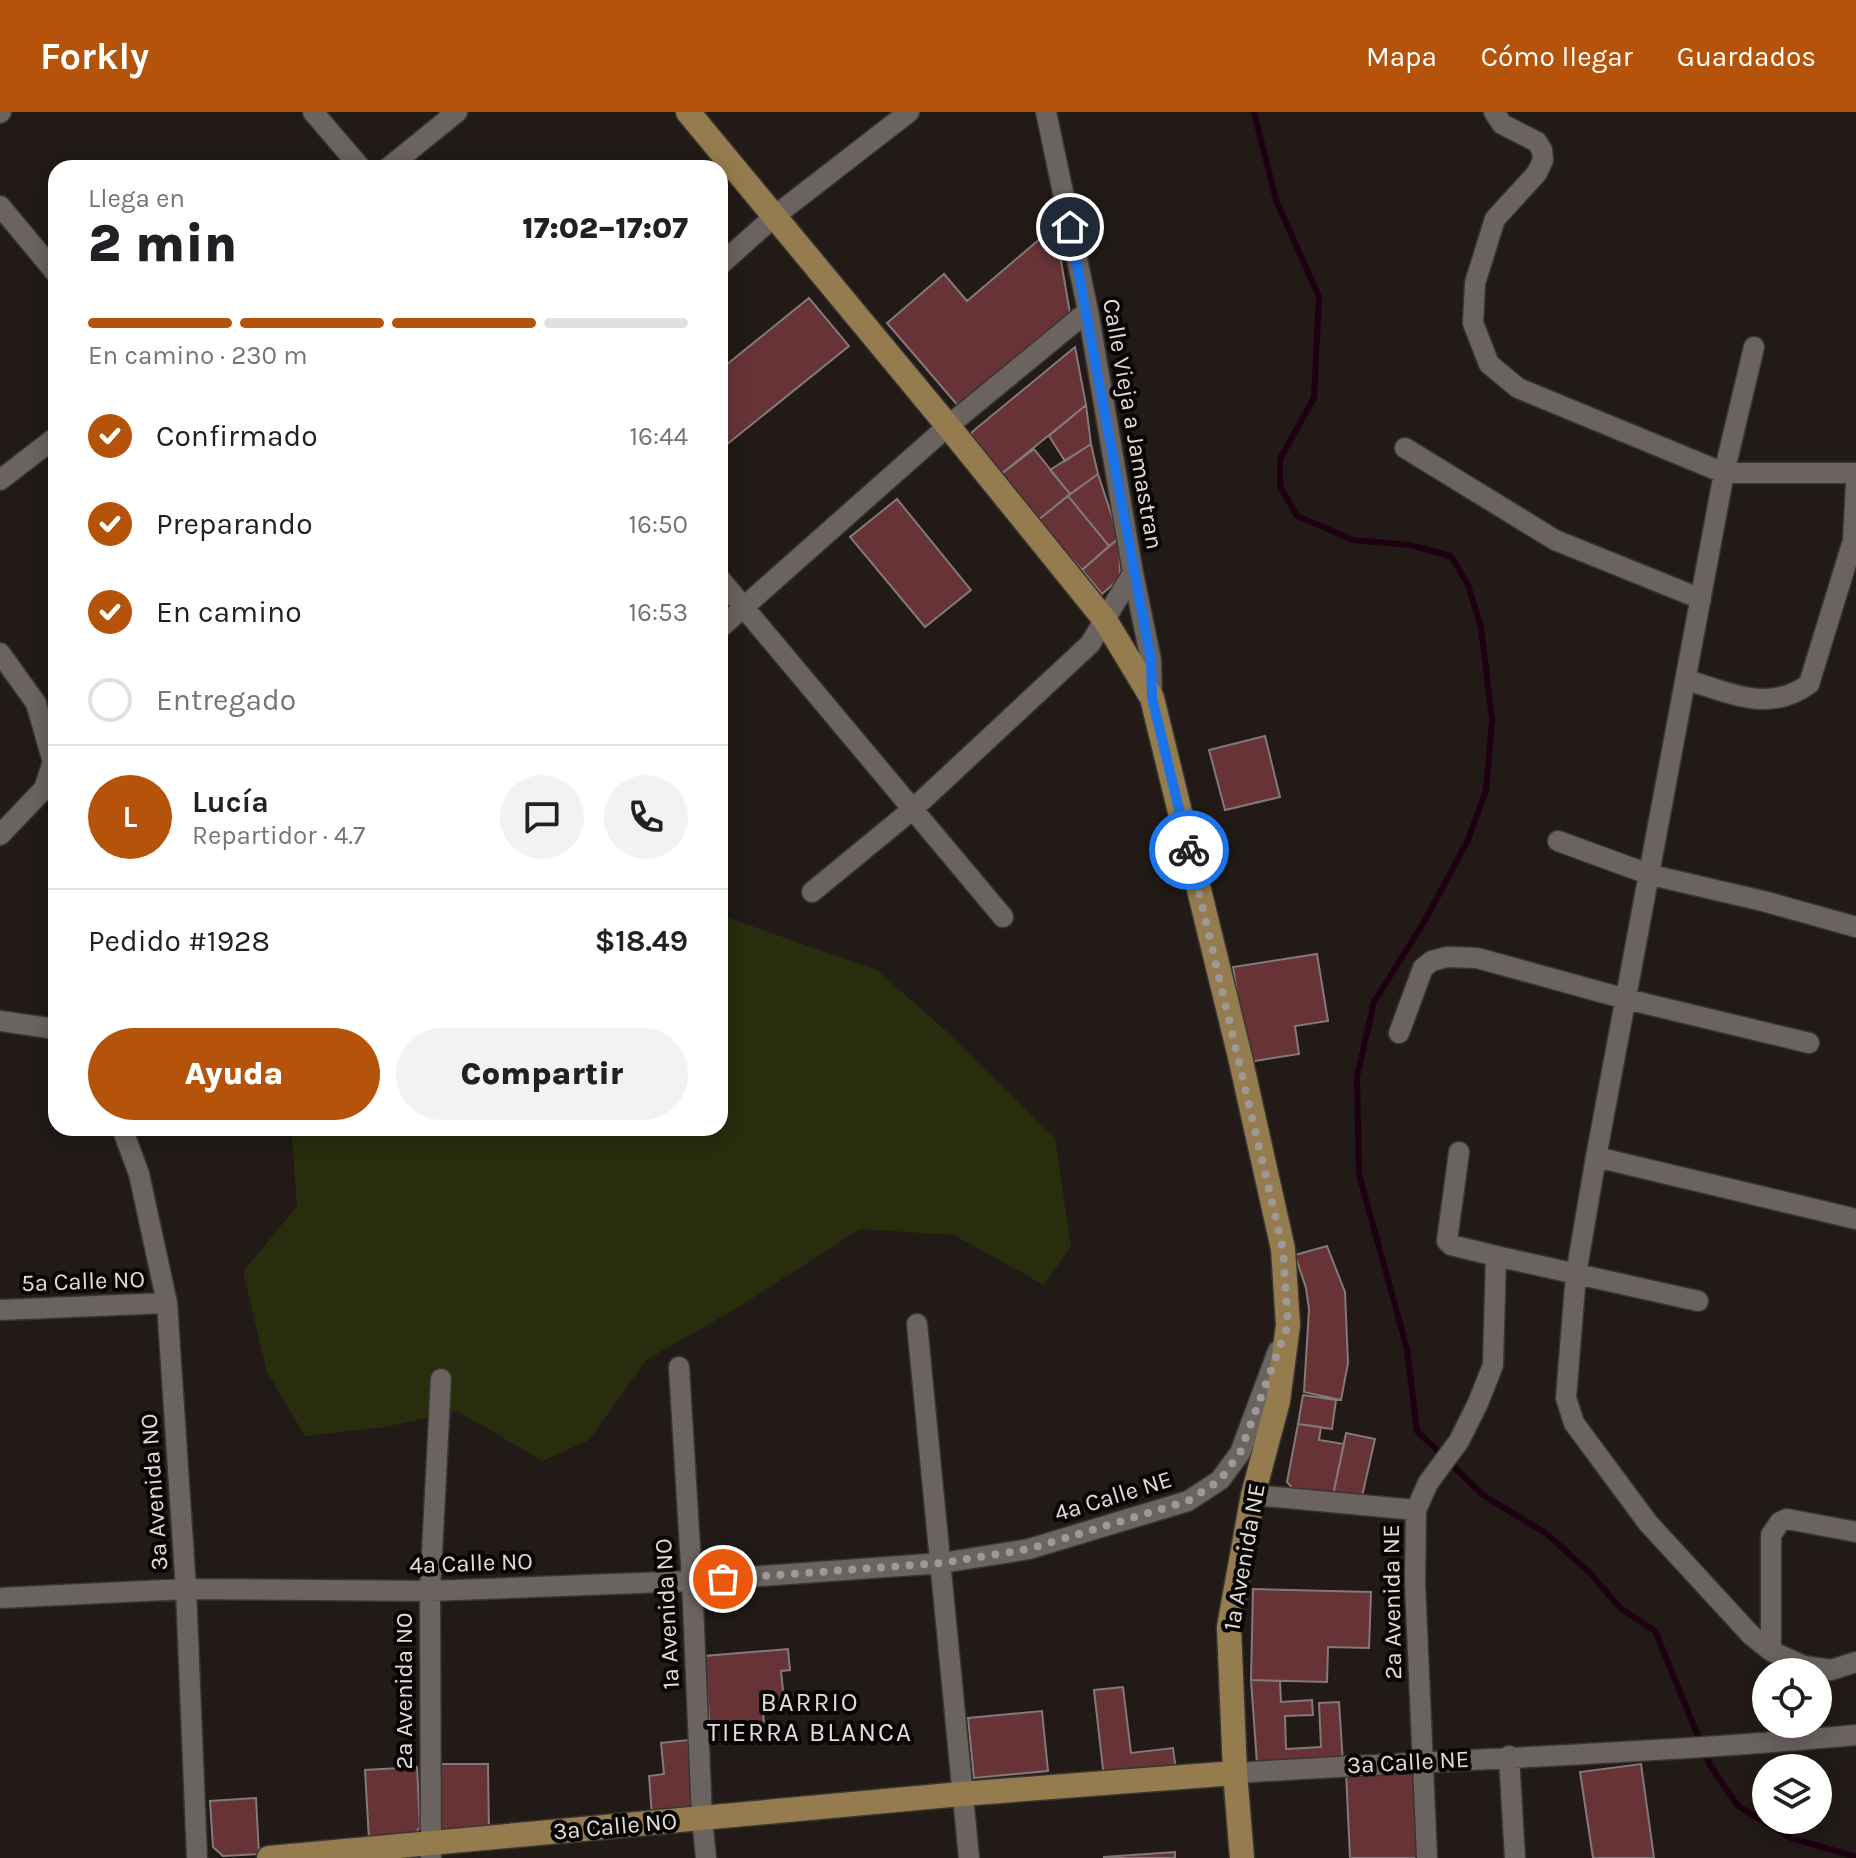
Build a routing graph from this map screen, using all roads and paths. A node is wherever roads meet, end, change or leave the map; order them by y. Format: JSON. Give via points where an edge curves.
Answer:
{"nodes":[{"id":1,"x":313,"y":112,"type":"edge"},
{"id":2,"x":457,"y":112,"type":"edge"},
{"id":3,"x":688,"y":112,"type":"edge"},
{"id":4,"x":909,"y":112,"type":"edge"},
{"id":5,"x":1046,"y":112,"type":"edge"},
{"id":6,"x":1494,"y":112,"type":"edge"},
{"id":7,"x":354,"y":160,"type":"edge"},
{"id":8,"x":398,"y":160,"type":"edge"},
{"id":9,"x":0,"y":206,"type":"edge"},
{"id":10,"x":776,"y":215,"type":"junction"},
{"id":11,"x":728,"y":258,"type":"edge"},
{"id":12,"x":48,"y":263,"type":"edge"},
{"id":13,"x":1088,"y":311,"type":"junction"},
{"id":14,"x":1754,"y":347,"type":"dead end"},
{"id":15,"x":948,"y":426,"type":"junction"},
{"id":16,"x":48,"y":443,"type":"edge"},
{"id":17,"x":1405,"y":448,"type":"dead end"},
{"id":18,"x":1724,"y":473,"type":"junction"},
{"id":19,"x":1856,"y":473,"type":"edge"},
{"id":20,"x":0,"y":480,"type":"edge"},
{"id":21,"x":1856,"y":484,"type":"edge"},
{"id":22,"x":1133,"y":573,"type":"junction"},
{"id":23,"x":728,"y":588,"type":"edge"},
{"id":24,"x":1701,"y":599,"type":"junction"},
{"id":25,"x":745,"y":608,"type":"junction"},
{"id":26,"x":1105,"y":620,"type":"junction"},
{"id":27,"x":728,"y":622,"type":"edge"},
{"id":28,"x":0,"y":653,"type":"edge"},
{"id":29,"x":1686,"y":680,"type":"junction"},
{"id":30,"x":1152,"y":698,"type":"junction"},
{"id":31,"x":48,"y":745,"type":"edge"},
{"id":32,"x":48,"y":777,"type":"edge"},
{"id":33,"x":913,"y":809,"type":"junction"},
{"id":34,"x":0,"y":835,"type":"edge"},
{"id":35,"x":1558,"y":841,"type":"dead end"},
{"id":36,"x":1651,"y":875,"type":"junction"},
{"id":37,"x":812,"y":892,"type":"dead end"},
{"id":38,"x":1003,"y":917,"type":"dead end"},
{"id":39,"x":1856,"y":927,"type":"edge"},
{"id":40,"x":1626,"y":999,"type":"junction"},
{"id":41,"x":0,"y":1021,"type":"edge"},
{"id":42,"x":48,"y":1028,"type":"edge"},
{"id":43,"x":1399,"y":1033,"type":"dead end"},
{"id":44,"x":1809,"y":1043,"type":"dead end"},
{"id":45,"x":125,"y":1136,"type":"edge"},
{"id":46,"x":1459,"y":1152,"type":"dead end"},
{"id":47,"x":1596,"y":1157,"type":"junction"},
{"id":48,"x":1856,"y":1219,"type":"edge"},
{"id":49,"x":1496,"y":1256,"type":"junction"},
{"id":50,"x":1576,"y":1274,"type":"junction"},
{"id":51,"x":1698,"y":1301,"type":"dead end"},
{"id":52,"x":167,"y":1303,"type":"junction"},
{"id":53,"x":0,"y":1310,"type":"edge"},
{"id":54,"x":917,"y":1324,"type":"dead end"},
{"id":55,"x":1288,"y":1325,"type":"junction"},
{"id":56,"x":679,"y":1367,"type":"dead end"},
{"id":57,"x":441,"y":1379,"type":"dead end"},
{"id":58,"x":1253,"y":1495,"type":"junction"},
{"id":59,"x":1416,"y":1510,"type":"junction"},
{"id":60,"x":1856,"y":1532,"type":"edge"},
{"id":61,"x":942,"y":1563,"type":"junction"},
{"id":62,"x":692,"y":1581,"type":"junction"},
{"id":63,"x":186,"y":1589,"type":"junction"},
{"id":64,"x":430,"y":1591,"type":"junction"},
{"id":65,"x":0,"y":1598,"type":"edge"},
{"id":66,"x":1771,"y":1651,"type":"junction"},
{"id":67,"x":1856,"y":1662,"type":"edge"},
{"id":68,"x":1856,"y":1735,"type":"edge"},
{"id":69,"x":1509,"y":1756,"type":"junction"},
{"id":70,"x":1423,"y":1761,"type":"junction"},
{"id":71,"x":1235,"y":1773,"type":"junction"},
{"id":72,"x":961,"y":1794,"type":"junction"},
{"id":73,"x":702,"y":1818,"type":"junction"},
{"id":74,"x":430,"y":1850,"type":"edge"},
{"id":75,"x":197,"y":1858,"type":"edge"},
{"id":76,"x":269,"y":1858,"type":"edge"},
{"id":77,"x":706,"y":1858,"type":"edge"},
{"id":78,"x":969,"y":1858,"type":"edge"},
{"id":79,"x":1242,"y":1858,"type":"edge"},
{"id":80,"x":1427,"y":1858,"type":"edge"},
{"id":81,"x":1515,"y":1858,"type":"edge"}],
"edges":[{"from":1,"to":7,"type":"street"},
{"from":2,"to":8,"type":"street"},
{"from":3,"to":10,"type":"main road","name":"1a Avenida NE"},
{"from":4,"to":10,"type":"street"},
{"from":5,"to":13,"type":"street","name":"Calle Vieja a Jamastran"},
{"from":6,"to":18,"type":"street","via":[[1502,124],[1537,142],[1543,160],[1495,219],[1475,283],[1473,323],[1489,364],[1518,388]]},
{"from":9,"to":12,"type":"street"},
{"from":10,"to":11,"type":"street"},
{"from":10,"to":15,"type":"main road","name":"1a Avenida NE"},
{"from":13,"to":15,"type":"street"},
{"from":13,"to":22,"type":"street","name":"Calle Vieja a Jamastran"},
{"from":14,"to":18,"type":"street"},
{"from":15,"to":25,"type":"street"},
{"from":15,"to":26,"type":"main road","name":"1a Avenida NE"},
{"from":16,"to":20,"type":"street"},
{"from":17,"to":24,"type":"street","via":[[1555,540]]},
{"from":18,"to":19,"type":"street"},
{"from":18,"to":24,"type":"street"},
{"from":21,"to":29,"type":"street","via":[[1853,541],[1809,684],[1764,702]]},
{"from":22,"to":26,"type":"street"},
{"from":22,"to":30,"type":"street","name":"Calle Vieja a Jamastran","via":[[1151,660]]},
{"from":23,"to":25,"type":"street"},
{"from":24,"to":29,"type":"street"},
{"from":25,"to":27,"type":"street"},
{"from":25,"to":33,"type":"street"},
{"from":26,"to":30,"type":"main road","name":"1a Avenida NE"},
{"from":26,"to":33,"type":"street","via":[[1090,644]]},
{"from":28,"to":31,"type":"street","via":[[36,703]]},
{"from":29,"to":36,"type":"street"},
{"from":30,"to":55,"type":"main road","name":"1a Avenida NE","via":[[1283,1249]]},
{"from":32,"to":34,"type":"street","via":[[44,789]]},
{"from":33,"to":37,"type":"street"},
{"from":33,"to":38,"type":"street"},
{"from":35,"to":36,"type":"street"},
{"from":36,"to":39,"type":"street"},
{"from":36,"to":40,"type":"street"},
{"from":40,"to":43,"type":"street","via":[[1477,958],[1447,957],[1423,968]]},
{"from":40,"to":44,"type":"street"},
{"from":40,"to":47,"type":"street"},
{"from":41,"to":42,"type":"street"},
{"from":45,"to":52,"type":"street","name":"3a Avenida NO","via":[[139,1174]]},
{"from":46,"to":49,"type":"street","via":[[1447,1241]]},
{"from":47,"to":48,"type":"street"},
{"from":47,"to":50,"type":"street"},
{"from":49,"to":50,"type":"street"},
{"from":49,"to":59,"type":"street","name":"2a Avenida NE","via":[[1493,1365],[1459,1441],[1428,1483]]},
{"from":50,"to":51,"type":"street"},
{"from":50,"to":66,"type":"street","via":[[1566,1398],[1574,1423],[1648,1523]]},
{"from":52,"to":53,"type":"street","name":"5a Calle NO"},
{"from":52,"to":63,"type":"street","name":"3a Avenida NO"},
{"from":54,"to":61,"type":"street"},
{"from":55,"to":58,"type":"main road","name":"1a Avenida NE","via":[[1278,1401]]},
{"from":55,"to":61,"type":"street","name":"4a Calle NE","via":[[1240,1453],[1220,1480],[1188,1501],[1029,1549]]},
{"from":56,"to":62,"type":"street","name":"1a Avenida NO"},
{"from":57,"to":64,"type":"street","name":"2a Avenida NO"},
{"from":58,"to":59,"type":"street"},
{"from":58,"to":71,"type":"main road","name":"1a Avenida NE","via":[[1229,1627]]},
{"from":59,"to":70,"type":"street","name":"2a Avenida NE"},
{"from":60,"to":66,"type":"street","via":[[1787,1519],[1775,1528]]},
{"from":61,"to":62,"type":"street","name":"4a Calle NO"},
{"from":61,"to":72,"type":"street"},
{"from":62,"to":64,"type":"street","name":"4a Calle NO"},
{"from":62,"to":73,"type":"street","name":"1a Avenida NO"},
{"from":63,"to":64,"type":"street","name":"4a Calle NO"},
{"from":63,"to":65,"type":"street","name":"4a Calle NO"},
{"from":63,"to":75,"type":"street","name":"3a Avenida NO"},
{"from":64,"to":74,"type":"street","name":"2a Avenida NO"},
{"from":66,"to":67,"type":"street","via":[[1804,1666],[1831,1670]]},
{"from":68,"to":69,"type":"street","name":"3a Calle NE","via":[[1714,1748]]},
{"from":69,"to":70,"type":"street","name":"3a Calle NE"},
{"from":69,"to":81,"type":"street"},
{"from":70,"to":71,"type":"street","name":"3a Calle NE"},
{"from":70,"to":80,"type":"street","name":"2a Avenida NE"},
{"from":71,"to":72,"type":"main road","name":"3a Calle NE"},
{"from":71,"to":79,"type":"main road","name":"1a Avenida NE"},
{"from":72,"to":73,"type":"main road","name":"3a Calle NO"},
{"from":72,"to":78,"type":"street"},
{"from":73,"to":74,"type":"main road","name":"3a Calle NO"},
{"from":73,"to":77,"type":"street","name":"1a Avenida NO"},
{"from":74,"to":76,"type":"main road","name":"3a Calle NO"}]}
